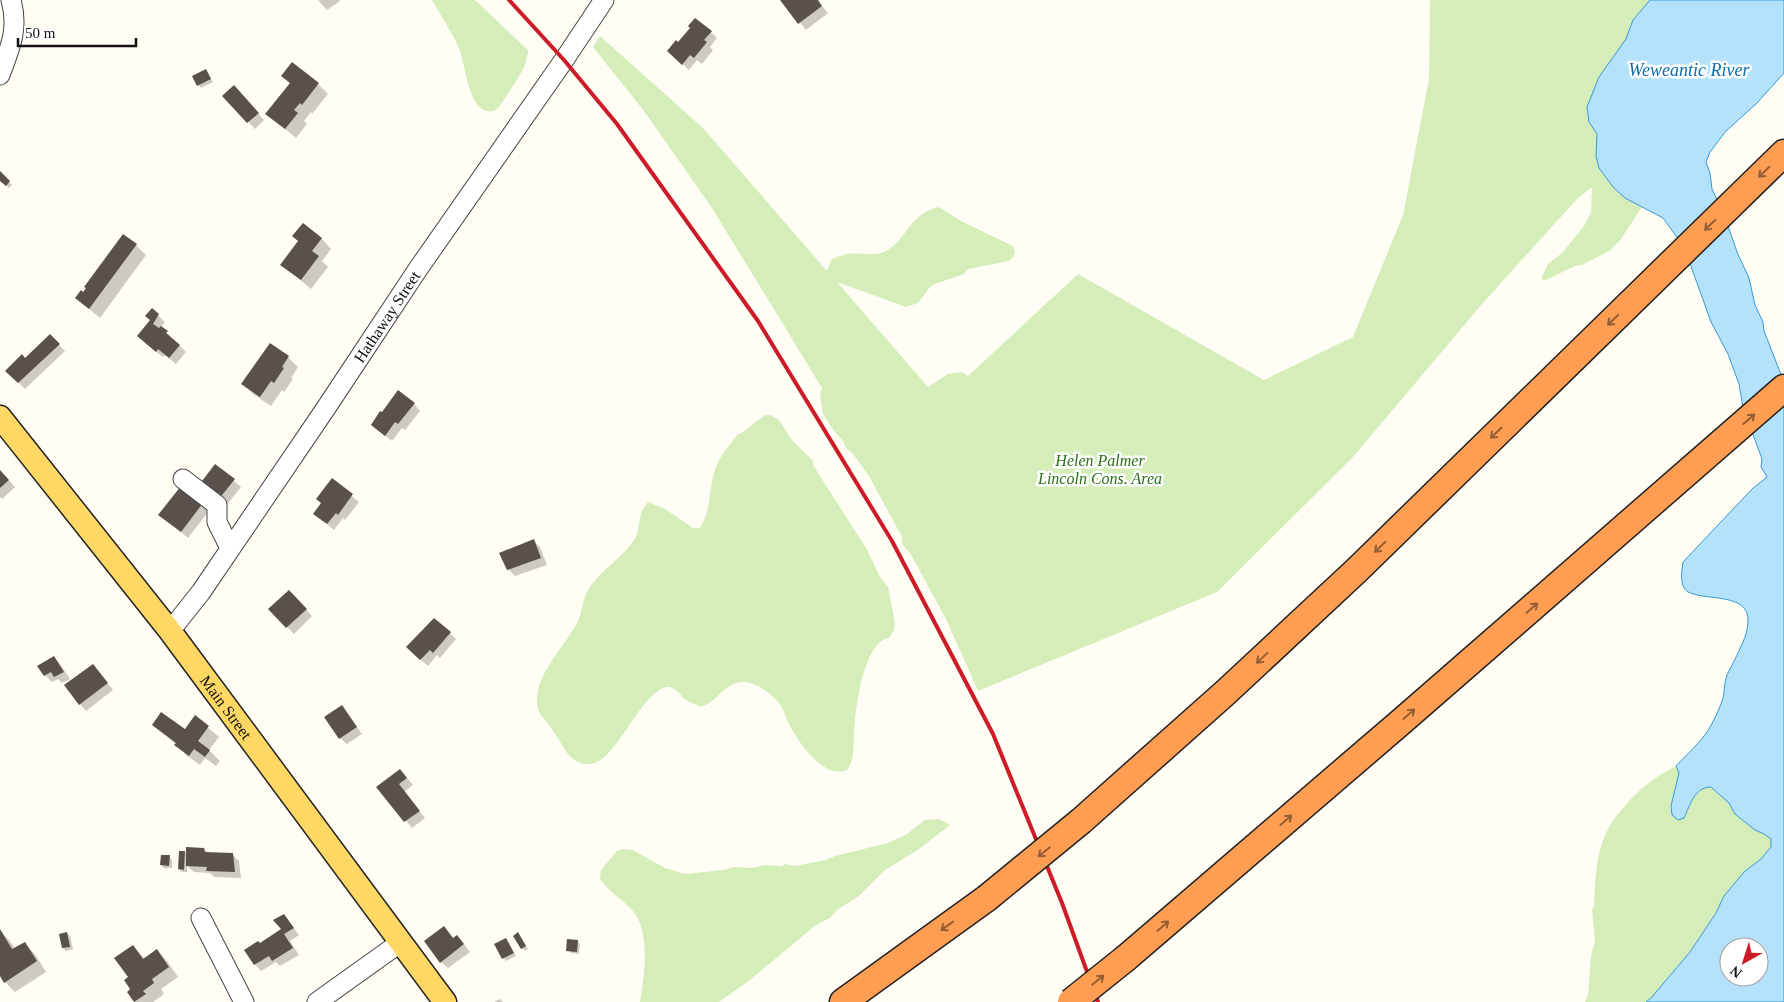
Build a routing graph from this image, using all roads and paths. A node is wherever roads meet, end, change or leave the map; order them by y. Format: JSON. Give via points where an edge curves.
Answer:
{"nodes":[{"id":1,"x":10,"y":0,"type":"edge"},
{"id":2,"x":604,"y":0,"type":"edge"},
{"id":3,"x":0,"y":75,"type":"edge"},
{"id":4,"x":1784,"y":153,"type":"edge"},
{"id":5,"x":1784,"y":388,"type":"edge"},
{"id":6,"x":0,"y":417,"type":"edge"},
{"id":7,"x":183,"y":479,"type":"dead end"},
{"id":8,"x":230,"y":548,"type":"junction"},
{"id":9,"x":170,"y":631,"type":"junction"},
{"id":10,"x":201,"y":918,"type":"dead end"},
{"id":11,"x":401,"y":942,"type":"junction"},
{"id":12,"x":244,"y":1002,"type":"edge"},
{"id":13,"x":317,"y":1002,"type":"edge"},
{"id":14,"x":445,"y":1002,"type":"edge"},
{"id":15,"x":843,"y":1002,"type":"edge"},
{"id":16,"x":1071,"y":1002,"type":"edge"}],
"edges":[{"from":1,"to":3,"type":"street","via":[[14,35]]},
{"from":2,"to":8,"type":"street","name":"Hathaway Street"},
{"from":4,"to":15,"type":"highway","one_way":true,"bridge":true,"via":[[1357,570],[1225,693],[1082,821],[987,898]]},
{"from":16,"to":5,"type":"highway","one_way":true,"bridge":true,"via":[[1126,958]]},
{"from":6,"to":9,"type":"main road","name":"Main Street"},
{"from":7,"to":8,"type":"street","via":[[217,505],[217,522]]},
{"from":8,"to":9,"type":"street","name":"Hathaway Street"},
{"from":9,"to":11,"type":"main road","name":"Main Street"},
{"from":10,"to":12,"type":"street"},
{"from":11,"to":13,"type":"street"},
{"from":11,"to":14,"type":"main road","name":"Main Street"}]}
